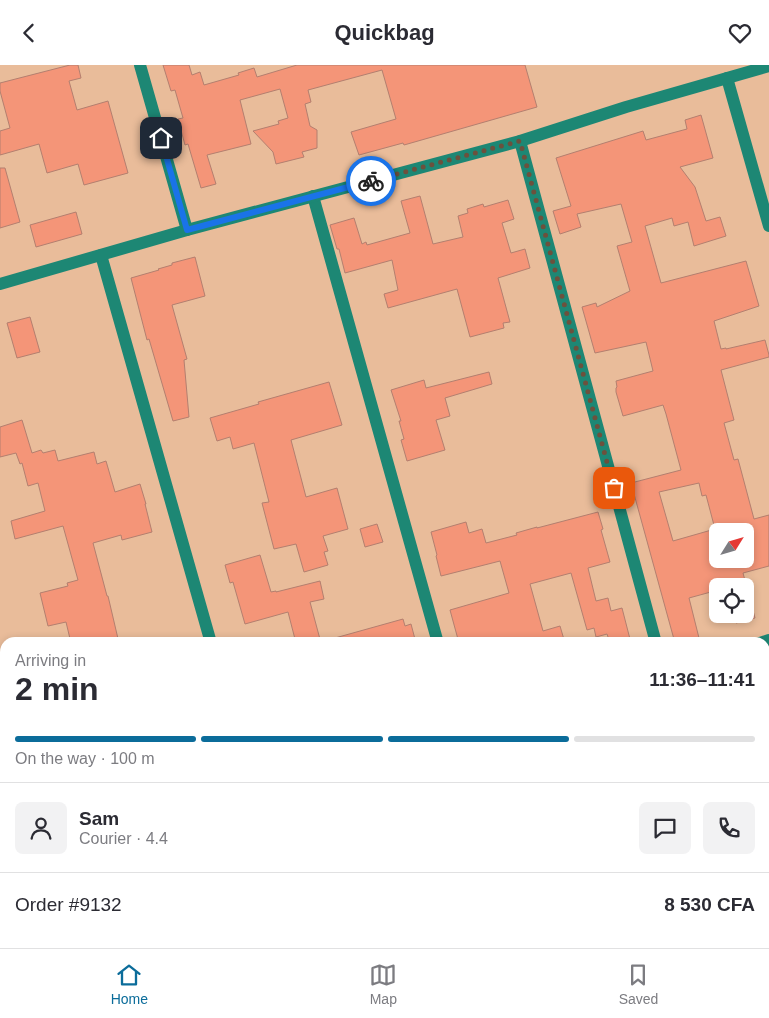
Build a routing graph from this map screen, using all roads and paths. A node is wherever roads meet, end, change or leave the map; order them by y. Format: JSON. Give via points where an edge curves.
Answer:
{"nodes":[{"id":1,"x":140,"y":65,"type":"edge"},
{"id":2,"x":769,"y":67,"type":"edge"},
{"id":3,"x":727,"y":78,"type":"junction"},
{"id":4,"x":520,"y":141,"type":"junction"},
{"id":5,"x":313,"y":196,"type":"junction"},
{"id":6,"x":769,"y":226,"type":"edge"},
{"id":7,"x":187,"y":230,"type":"junction"},
{"id":8,"x":101,"y":255,"type":"junction"},
{"id":9,"x":0,"y":284,"type":"edge"},
{"id":10,"x":209,"y":637,"type":"edge"},
{"id":11,"x":436,"y":637,"type":"edge"},
{"id":12,"x":654,"y":637,"type":"edge"}],
"edges":[{"from":1,"to":7,"type":"street"},
{"from":2,"to":3,"type":"street"},
{"from":3,"to":4,"type":"street"},
{"from":3,"to":6,"type":"street"},
{"from":4,"to":5,"type":"street"},
{"from":4,"to":12,"type":"street"},
{"from":5,"to":7,"type":"street"},
{"from":5,"to":11,"type":"street"},
{"from":7,"to":8,"type":"street"},
{"from":8,"to":9,"type":"street"},
{"from":8,"to":10,"type":"street"}]}
